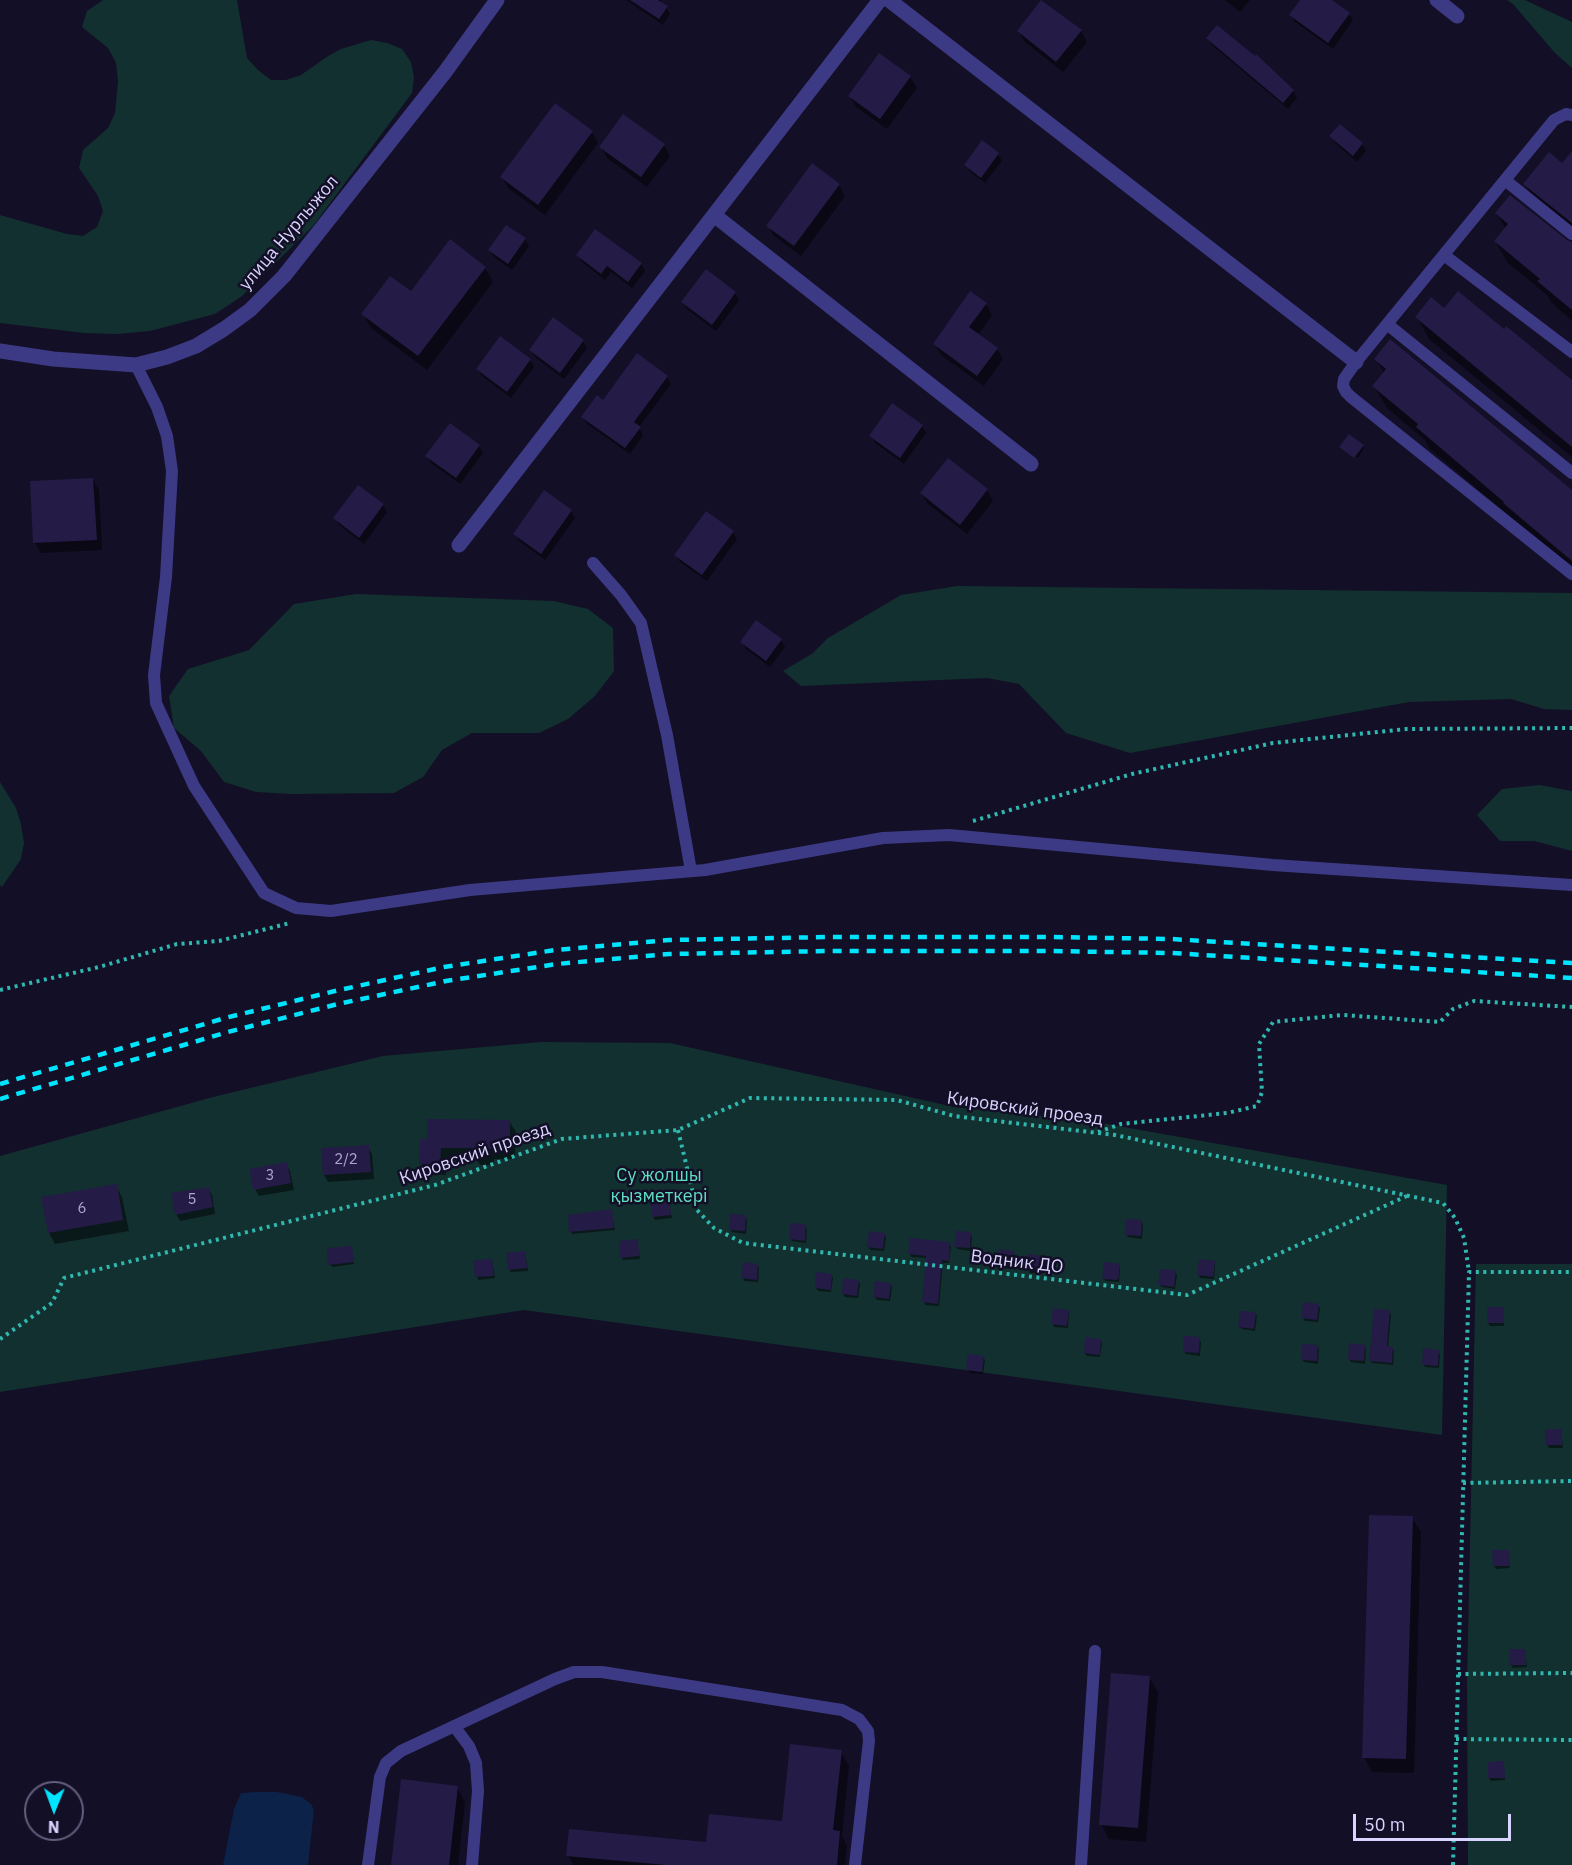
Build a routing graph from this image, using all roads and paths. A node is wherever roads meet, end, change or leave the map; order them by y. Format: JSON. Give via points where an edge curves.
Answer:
{"nodes":[{"id":1,"x":497,"y":0,"type":"edge"},
{"id":2,"x":880,"y":0,"type":"edge"},
{"id":3,"x":890,"y":0,"type":"edge"},
{"id":4,"x":1437,"y":0,"type":"edge"},
{"id":5,"x":1457,"y":16,"type":"dead end"},
{"id":6,"x":1572,"y":115,"type":"edge"},
{"id":7,"x":1505,"y":180,"type":"junction"},
{"id":8,"x":714,"y":214,"type":"junction"},
{"id":9,"x":1572,"y":234,"type":"edge"},
{"id":10,"x":1444,"y":255,"type":"junction"},
{"id":11,"x":1387,"y":324,"type":"junction"},
{"id":12,"x":0,"y":351,"type":"edge"},
{"id":13,"x":1572,"y":352,"type":"edge"},
{"id":14,"x":1356,"y":362,"type":"junction"},
{"id":15,"x":136,"y":365,"type":"junction"},
{"id":16,"x":1032,"y":464,"type":"dead end"},
{"id":17,"x":1572,"y":473,"type":"edge"},
{"id":18,"x":459,"y":545,"type":"dead end"},
{"id":19,"x":593,"y":563,"type":"dead end"},
{"id":20,"x":1572,"y":574,"type":"edge"},
{"id":21,"x":1572,"y":728,"type":"edge"},
{"id":22,"x":950,"y":836,"type":"junction"},
{"id":23,"x":691,"y":871,"type":"junction"},
{"id":24,"x":1572,"y":885,"type":"edge"},
{"id":25,"x":299,"y":920,"type":"dead end"},
{"id":26,"x":0,"y":990,"type":"edge"},
{"id":27,"x":1572,"y":1007,"type":"edge"},
{"id":28,"x":678,"y":1130,"type":"junction"},
{"id":29,"x":1095,"y":1133,"type":"junction"},
{"id":30,"x":1408,"y":1196,"type":"junction"},
{"id":31,"x":1469,"y":1272,"type":"junction"},
{"id":32,"x":1572,"y":1272,"type":"edge"},
{"id":33,"x":0,"y":1339,"type":"edge"},
{"id":34,"x":1572,"y":1481,"type":"edge"},
{"id":35,"x":1463,"y":1483,"type":"junction"},
{"id":36,"x":1095,"y":1651,"type":"dead end"},
{"id":37,"x":1572,"y":1673,"type":"edge"},
{"id":38,"x":1458,"y":1674,"type":"junction"},
{"id":39,"x":454,"y":1726,"type":"junction"},
{"id":40,"x":1456,"y":1739,"type":"junction"},
{"id":41,"x":1572,"y":1740,"type":"edge"},
{"id":42,"x":368,"y":1865,"type":"edge"},
{"id":43,"x":472,"y":1865,"type":"edge"},
{"id":44,"x":855,"y":1865,"type":"edge"},
{"id":45,"x":1081,"y":1865,"type":"edge"},
{"id":46,"x":1453,"y":1865,"type":"edge"}],
"edges":[{"from":1,"to":15,"type":"street","name":"улица Нурлыжол","via":[[284,276],[250,310],[196,346]]},
{"from":2,"to":8,"type":"street"},
{"from":3,"to":14,"type":"street"},
{"from":4,"to":5,"type":"street"},
{"from":6,"to":7,"type":"lane","via":[[1554,120]]},
{"from":7,"to":9,"type":"lane"},
{"from":7,"to":10,"type":"lane"},
{"from":8,"to":16,"type":"street"},
{"from":8,"to":18,"type":"street"},
{"from":10,"to":11,"type":"lane"},
{"from":10,"to":13,"type":"lane"},
{"from":11,"to":14,"type":"lane"},
{"from":11,"to":17,"type":"lane"},
{"from":12,"to":15,"type":"street","name":"улица Нурлыжол"},
{"from":14,"to":20,"type":"lane","via":[[1344,380],[1346,392]]},
{"from":15,"to":23,"type":"lane","via":[[167,436],[172,471],[166,577],[154,675],[156,703],[194,786],[264,893],[296,908],[331,911],[470,890]]},
{"from":19,"to":23,"type":"lane","via":[[641,623],[667,735]]},
{"from":21,"to":22,"type":"path","via":[[1406,729],[1273,744],[1121,777],[978,819]]},
{"from":22,"to":23,"type":"lane","via":[[883,838]]},
{"from":22,"to":24,"type":"lane","via":[[1273,865]]},
{"from":25,"to":26,"type":"path","via":[[219,941],[177,944]]},
{"from":27,"to":29,"type":"path","via":[[1474,1001],[1453,1009],[1440,1022],[1343,1015],[1273,1022],[1258,1044],[1262,1092],[1257,1106],[1227,1113],[1121,1124]]},
{"from":28,"to":29,"type":"path","name":"Кировский проезд","via":[[750,1098],[897,1100],[954,1116]]},
{"from":28,"to":30,"type":"path","name":"Водник ДО","via":[[697,1210],[714,1228],[744,1243],[1186,1296]]},
{"from":28,"to":33,"type":"path","name":"Кировский проезд","via":[[562,1139],[435,1185],[64,1278],[52,1303]]},
{"from":29,"to":30,"type":"path","name":"Кировский проезд"},
{"from":30,"to":31,"type":"path","name":"Кировский проезд","via":[[1443,1203],[1464,1238]]},
{"from":31,"to":32,"type":"path"},
{"from":31,"to":35,"type":"path","name":"Кировский проезд"},
{"from":34,"to":35,"type":"path"},
{"from":35,"to":38,"type":"path","name":"Кировский проезд"},
{"from":36,"to":45,"type":"lane"},
{"from":37,"to":38,"type":"path"},
{"from":38,"to":40,"type":"path","name":"Кировский проезд"},
{"from":39,"to":42,"type":"lane","via":[[401,1751],[386,1763],[380,1777]]},
{"from":39,"to":43,"type":"lane","via":[[476,1763]]},
{"from":39,"to":44,"type":"lane","via":[[574,1672],[602,1672],[842,1710],[859,1719],[868,1731],[869,1741]]},
{"from":40,"to":41,"type":"path"},
{"from":40,"to":46,"type":"path","name":"Кировский проезд"}]}
